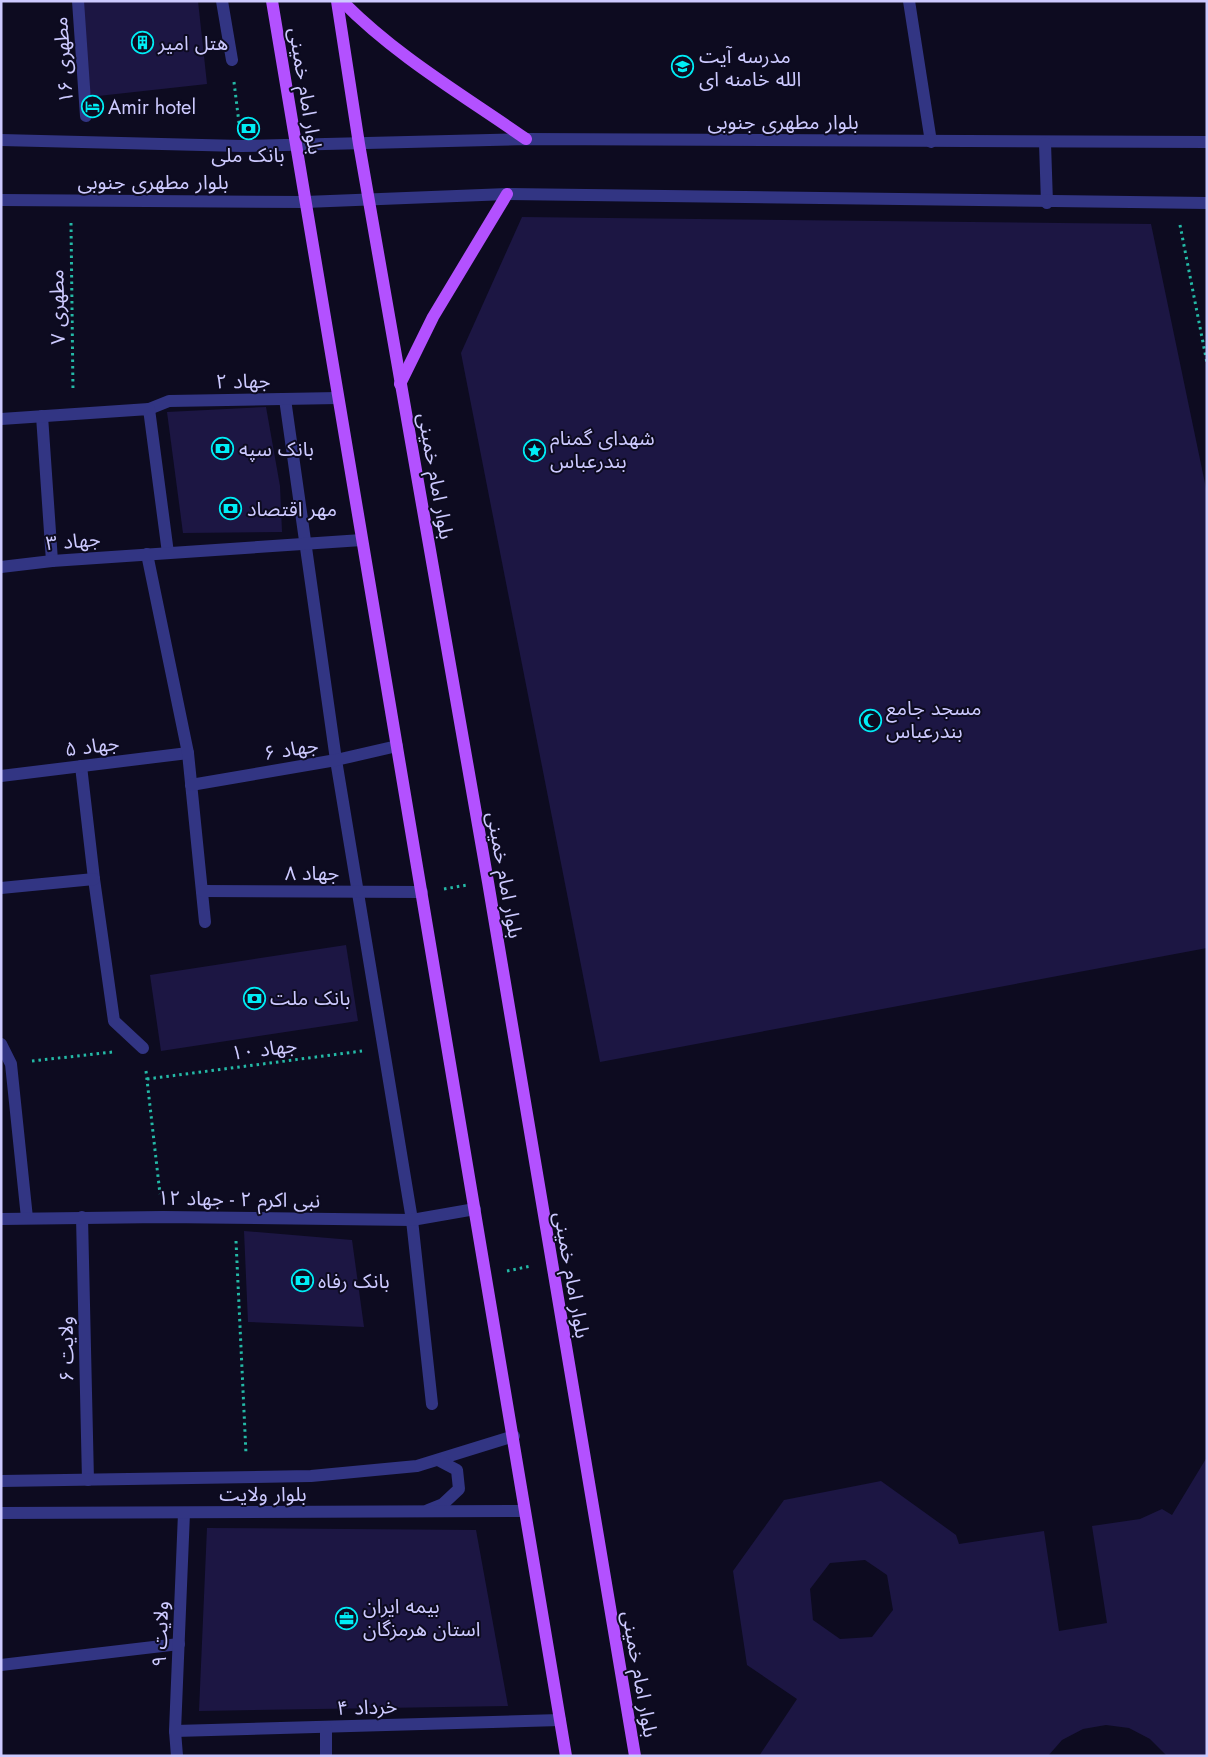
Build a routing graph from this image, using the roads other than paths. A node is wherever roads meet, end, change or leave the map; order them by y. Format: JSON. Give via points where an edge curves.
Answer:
{"nodes":[{"id":1,"x":78,"y":1,"type":"edge"},
{"id":2,"x":222,"y":1,"type":"edge"},
{"id":3,"x":272,"y":1,"type":"edge"},
{"id":4,"x":337,"y":1,"type":"edge"},
{"id":5,"x":342,"y":1,"type":"edge"},
{"id":6,"x":909,"y":1,"type":"edge"},
{"id":7,"x":232,"y":60,"type":"road end"},
{"id":8,"x":86,"y":116,"type":"dead end"},
{"id":9,"x":526,"y":139,"type":"junction"},
{"id":10,"x":1,"y":140,"type":"edge"},
{"id":11,"x":931,"y":142,"type":"junction"},
{"id":12,"x":1207,"y":142,"type":"edge"},
{"id":13,"x":1045,"y":143,"type":"junction"},
{"id":14,"x":359,"y":144,"type":"junction"},
{"id":15,"x":296,"y":146,"type":"junction"},
{"id":16,"x":507,"y":194,"type":"junction"},
{"id":17,"x":1,"y":200,"type":"edge"},
{"id":18,"x":370,"y":200,"type":"junction"},
{"id":19,"x":305,"y":202,"type":"junction"},
{"id":20,"x":1046,"y":203,"type":"junction"},
{"id":21,"x":1207,"y":203,"type":"edge"},
{"id":22,"x":400,"y":384,"type":"junction"},
{"id":23,"x":338,"y":398,"type":"junction"},
{"id":24,"x":285,"y":399,"type":"junction"},
{"id":25,"x":150,"y":409,"type":"junction"},
{"id":26,"x":42,"y":416,"type":"junction"},
{"id":27,"x":1,"y":419,"type":"edge"},
{"id":28,"x":362,"y":540,"type":"junction"},
{"id":29,"x":305,"y":544,"type":"junction"},
{"id":30,"x":168,"y":553,"type":"junction"},
{"id":31,"x":147,"y":554,"type":"junction"},
{"id":32,"x":52,"y":561,"type":"junction"},
{"id":33,"x":1,"y":567,"type":"edge"},
{"id":34,"x":397,"y":746,"type":"junction"},
{"id":35,"x":188,"y":753,"type":"junction"},
{"id":36,"x":336,"y":760,"type":"junction"},
{"id":37,"x":81,"y":766,"type":"junction"},
{"id":38,"x":1,"y":776,"type":"edge"},
{"id":39,"x":191,"y":784,"type":"junction"},
{"id":40,"x":94,"y":879,"type":"junction"},
{"id":41,"x":1,"y":888,"type":"edge"},
{"id":42,"x":202,"y":891,"type":"junction"},
{"id":43,"x":358,"y":892,"type":"junction"},
{"id":44,"x":422,"y":892,"type":"junction"},
{"id":45,"x":205,"y":922,"type":"dead end"},
{"id":46,"x":1,"y":1044,"type":"edge"},
{"id":47,"x":143,"y":1048,"type":"road end"},
{"id":48,"x":6,"y":1064,"type":"edge"},
{"id":49,"x":475,"y":1209,"type":"junction"},
{"id":50,"x":82,"y":1217,"type":"junction"},
{"id":51,"x":27,"y":1218,"type":"junction"},
{"id":52,"x":1,"y":1219,"type":"edge"},
{"id":53,"x":412,"y":1220,"type":"junction"},
{"id":54,"x":432,"y":1404,"type":"dead end"},
{"id":55,"x":514,"y":1436,"type":"junction"},
{"id":56,"x":438,"y":1460,"type":"junction"},
{"id":57,"x":88,"y":1480,"type":"junction"},
{"id":58,"x":1,"y":1481,"type":"edge"},
{"id":59,"x":524,"y":1511,"type":"junction"},
{"id":60,"x":424,"y":1512,"type":"junction"},
{"id":61,"x":184,"y":1513,"type":"junction"},
{"id":62,"x":1,"y":1514,"type":"edge"},
{"id":63,"x":179,"y":1644,"type":"junction"},
{"id":64,"x":1,"y":1665,"type":"edge"},
{"id":65,"x":560,"y":1720,"type":"junction"},
{"id":66,"x":326,"y":1727,"type":"junction"},
{"id":67,"x":175,"y":1731,"type":"junction"},
{"id":68,"x":177,"y":1756,"type":"edge"},
{"id":69,"x":326,"y":1756,"type":"edge"},
{"id":70,"x":566,"y":1756,"type":"edge"},
{"id":71,"x":635,"y":1756,"type":"edge"}],
"edges":[{"from":1,"to":8,"type":"street","name":"مطهری ۱۶"},
{"from":2,"to":7,"type":"street"},
{"from":3,"to":15,"type":"main road","name":"بلوار امام خمینی"},
{"from":4,"to":14,"type":"main road","name":"بلوار امام خمینی"},
{"from":5,"to":9,"type":"main road","via":[[406,58]]},
{"from":6,"to":11,"type":"street"},
{"from":9,"to":11,"type":"street","name":"بلوار مطهری جنوبی"},
{"from":9,"to":14,"type":"street","name":"بلوار مطهری جنوبی"},
{"from":10,"to":15,"type":"street","name":"بلوار مطهری جنوبی"},
{"from":11,"to":13,"type":"street","name":"بلوار مطهری جنوبی"},
{"from":12,"to":13,"type":"street","name":"بلوار مطهری جنوبی"},
{"from":13,"to":20,"type":"street"},
{"from":14,"to":15,"type":"street","name":"بلوار مطهری جنوبی"},
{"from":14,"to":18,"type":"main road","name":"بلوار امام خمینی"},
{"from":15,"to":19,"type":"main road","name":"بلوار امام خمینی"},
{"from":16,"to":18,"type":"street"},
{"from":16,"to":20,"type":"street"},
{"from":16,"to":22,"type":"main road","via":[[433,317]]},
{"from":17,"to":19,"type":"street","name":"بلوار مطهری جنوبی"},
{"from":18,"to":19,"type":"street","name":"بلوار مطهری جنوبی"},
{"from":18,"to":22,"type":"main road","name":"بلوار امام خمینی"},
{"from":19,"to":23,"type":"main road","name":"بلوار امام خمینی"},
{"from":20,"to":21,"type":"street"},
{"from":22,"to":71,"type":"main road","name":"بلوار امام خمینی","via":[[488,882]]},
{"from":23,"to":24,"type":"street","name":"جهاد ۲"},
{"from":23,"to":28,"type":"main road","name":"بلوار امام خمینی"},
{"from":24,"to":25,"type":"street","name":"جهاد ۲","via":[[169,401]]},
{"from":24,"to":29,"type":"street"},
{"from":25,"to":26,"type":"street","name":"جهاد ۲"},
{"from":25,"to":30,"type":"street"},
{"from":26,"to":27,"type":"street","name":"جهاد ۲"},
{"from":26,"to":32,"type":"street"},
{"from":28,"to":29,"type":"street","name":"جهاد ۳"},
{"from":28,"to":34,"type":"main road","name":"بلوار امام خمینی"},
{"from":29,"to":30,"type":"street","name":"جهاد ۳"},
{"from":29,"to":36,"type":"street"},
{"from":30,"to":31,"type":"street","name":"جهاد ۳"},
{"from":31,"to":32,"type":"street","name":"جهاد ۳"},
{"from":31,"to":35,"type":"street"},
{"from":32,"to":33,"type":"street","name":"جهاد ۳"},
{"from":34,"to":36,"type":"street","name":"جهاد ۶"},
{"from":34,"to":44,"type":"main road","name":"بلوار امام خمینی"},
{"from":35,"to":37,"type":"street","name":"جهاد ۵"},
{"from":35,"to":39,"type":"street"},
{"from":36,"to":39,"type":"street","name":"جهاد ۶"},
{"from":36,"to":43,"type":"street"},
{"from":37,"to":38,"type":"street","name":"جهاد ۵"},
{"from":37,"to":40,"type":"street"},
{"from":39,"to":42,"type":"street"},
{"from":40,"to":41,"type":"street"},
{"from":40,"to":47,"type":"street","via":[[114,1021]]},
{"from":42,"to":43,"type":"street","name":"جهاد ۸"},
{"from":42,"to":45,"type":"street"},
{"from":43,"to":44,"type":"street","name":"جهاد ۸"},
{"from":43,"to":53,"type":"street"},
{"from":44,"to":49,"type":"main road","name":"بلوار امام خمینی"},
{"from":46,"to":48,"type":"street"},
{"from":48,"to":51,"type":"street"},
{"from":49,"to":53,"type":"street","name":"نبی اکرم ۲ - جهاد ۱۲"},
{"from":49,"to":55,"type":"main road","name":"بلوار امام خمینی"},
{"from":50,"to":51,"type":"street","name":"نبی اکرم ۲ - جهاد ۱۲"},
{"from":50,"to":53,"type":"street","name":"نبی اکرم ۲ - جهاد ۱۲"},
{"from":50,"to":57,"type":"street","name":"ولایت ۶"},
{"from":51,"to":52,"type":"street","name":"نبی اکرم ۲ - جهاد ۱۲"},
{"from":53,"to":54,"type":"street"},
{"from":55,"to":56,"type":"street","name":"بلوار ولایت"},
{"from":55,"to":59,"type":"main road","name":"بلوار امام خمینی"},
{"from":56,"to":57,"type":"street","name":"بلوار ولایت","via":[[417,1466],[312,1476]]},
{"from":56,"to":60,"type":"street","via":[[458,1470],[459,1489],[443,1504]]},
{"from":57,"to":58,"type":"street","name":"بلوار ولایت"},
{"from":59,"to":60,"type":"street","name":"بلوار ولایت"},
{"from":59,"to":65,"type":"main road","name":"بلوار امام خمینی"},
{"from":60,"to":61,"type":"street","name":"بلوار ولایت"},
{"from":61,"to":62,"type":"street","name":"بلوار ولایت"},
{"from":61,"to":63,"type":"street","name":"ولایت ۹"},
{"from":63,"to":64,"type":"street"},
{"from":63,"to":67,"type":"street","name":"ولایت ۹"},
{"from":65,"to":66,"type":"street","name":"خرداد ۴"},
{"from":65,"to":70,"type":"main road","name":"بلوار امام خمینی"},
{"from":66,"to":67,"type":"street","name":"خرداد ۴"},
{"from":66,"to":69,"type":"street"},
{"from":67,"to":68,"type":"street","name":"ولایت ۹"}]}
